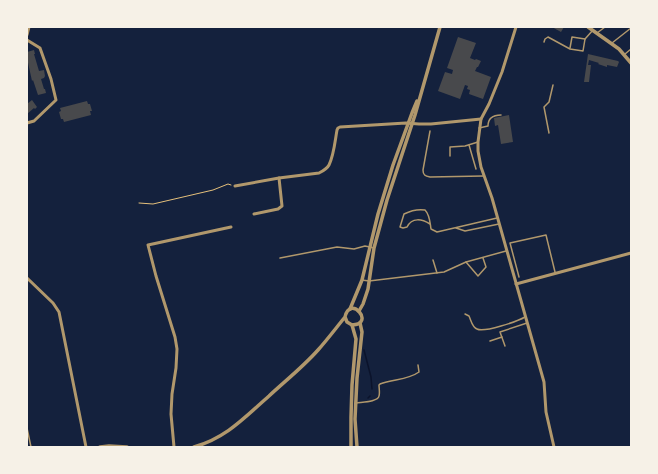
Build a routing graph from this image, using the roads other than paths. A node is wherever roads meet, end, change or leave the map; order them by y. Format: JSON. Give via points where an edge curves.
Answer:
{"nodes":[{"id":1,"x":29,"y":27,"type":"edge"},
{"id":2,"x":440,"y":27,"type":"edge"},
{"id":3,"x":516,"y":27,"type":"edge"},
{"id":4,"x":588,"y":27,"type":"edge"},
{"id":5,"x":605,"y":27,"type":"edge"},
{"id":6,"x":631,"y":28,"type":"edge"},
{"id":7,"x":593,"y":30,"type":"junction"},
{"id":8,"x":597,"y":33,"type":"junction"},
{"id":9,"x":27,"y":35,"type":"edge"},
{"id":10,"x":585,"y":39,"type":"junction"},
{"id":11,"x":27,"y":40,"type":"edge"},
{"id":12,"x":544,"y":42,"type":"dead end"},
{"id":13,"x":612,"y":43,"type":"junction"},
{"id":14,"x":570,"y":49,"type":"junction"},
{"id":15,"x":631,"y":49,"type":"edge"},
{"id":16,"x":624,"y":54,"type":"junction"},
{"id":17,"x":631,"y":63,"type":"edge"},
{"id":18,"x":553,"y":85,"type":"dead end"},
{"id":19,"x":501,"y":115,"type":"dead end"},
{"id":20,"x":481,"y":119,"type":"junction"},
{"id":21,"x":27,"y":123,"type":"edge"},
{"id":22,"x":410,"y":123,"type":"junction"},
{"id":23,"x":480,"y":128,"type":"junction"},
{"id":24,"x":430,"y":131,"type":"dead end"},
{"id":25,"x":548,"y":133,"type":"dead end"},
{"id":26,"x":478,"y":142,"type":"junction"},
{"id":27,"x":469,"y":145,"type":"junction"},
{"id":28,"x":450,"y":156,"type":"dead end"},
{"id":29,"x":476,"y":169,"type":"dead end"},
{"id":30,"x":484,"y":176,"type":"junction"},
{"id":31,"x":279,"y":178,"type":"junction"},
{"id":32,"x":235,"y":186,"type":"road end"},
{"id":33,"x":254,"y":214,"type":"dead end"},
{"id":34,"x":497,"y":218,"type":"junction"},
{"id":35,"x":430,"y":224,"type":"junction"},
{"id":36,"x":499,"y":224,"type":"junction"},
{"id":37,"x":231,"y":227,"type":"dead end"},
{"id":38,"x":456,"y":228,"type":"junction"},
{"id":39,"x":372,"y":248,"type":"junction"},
{"id":40,"x":507,"y":250,"type":"junction"},
{"id":41,"x":631,"y":253,"type":"edge"},
{"id":42,"x":280,"y":258,"type":"dead end"},
{"id":43,"x":483,"y":258,"type":"junction"},
{"id":44,"x":433,"y":260,"type":"dead end"},
{"id":45,"x":466,"y":262,"type":"junction"},
{"id":46,"x":437,"y":273,"type":"junction"},
{"id":47,"x":556,"y":274,"type":"junction"},
{"id":48,"x":519,"y":277,"type":"dead end"},
{"id":49,"x":27,"y":278,"type":"edge"},
{"id":50,"x":362,"y":280,"type":"junction"},
{"id":51,"x":369,"y":281,"type":"junction"},
{"id":52,"x":516,"y":284,"type":"junction"},
{"id":53,"x":350,"y":309,"type":"junction"},
{"id":54,"x":359,"y":311,"type":"junction"},
{"id":55,"x":465,"y":314,"type":"dead end"},
{"id":56,"x":345,"y":317,"type":"junction"},
{"id":57,"x":525,"y":317,"type":"junction"},
{"id":58,"x":360,"y":323,"type":"junction"},
{"id":59,"x":527,"y":323,"type":"junction"},
{"id":60,"x":338,"y":325,"type":"junction"},
{"id":61,"x":350,"y":325,"type":"junction"},
{"id":62,"x":502,"y":337,"type":"junction"},
{"id":63,"x":490,"y":341,"type":"dead end"},
{"id":64,"x":505,"y":346,"type":"dead end"},
{"id":65,"x":418,"y":365,"type":"dead end"},
{"id":66,"x":356,"y":403,"type":"junction"},
{"id":67,"x":27,"y":428,"type":"edge"},
{"id":68,"x":31,"y":447,"type":"edge"},
{"id":69,"x":86,"y":447,"type":"edge"},
{"id":70,"x":100,"y":447,"type":"edge"},
{"id":71,"x":127,"y":447,"type":"edge"},
{"id":72,"x":174,"y":447,"type":"edge"},
{"id":73,"x":194,"y":447,"type":"edge"},
{"id":74,"x":352,"y":447,"type":"edge"},
{"id":75,"x":357,"y":447,"type":"edge"},
{"id":76,"x":554,"y":447,"type":"edge"}],
"edges":[{"from":1,"to":9,"type":"street"},
{"from":2,"to":22,"type":"street"},
{"from":3,"to":20,"type":"street","via":[[502,72]]},
{"from":4,"to":7,"type":"street"},
{"from":5,"to":8,"type":"lane"},
{"from":6,"to":13,"type":"lane"},
{"from":7,"to":8,"type":"street"},
{"from":7,"to":10,"type":"lane"},
{"from":8,"to":13,"type":"street"},
{"from":10,"to":14,"type":"lane","via":[[572,37]]},
{"from":10,"to":14,"type":"lane","via":[[583,51]]},
{"from":11,"to":21,"type":"street","via":[[40,48],[56,100],[34,121]]},
{"from":12,"to":14,"type":"lane","via":[[548,37]]},
{"from":13,"to":16,"type":"street"},
{"from":15,"to":16,"type":"lane"},
{"from":16,"to":17,"type":"street"},
{"from":18,"to":25,"type":"lane","via":[[544,107]]},
{"from":19,"to":23,"type":"lane","via":[[494,115],[488,126]]},
{"from":20,"to":22,"type":"street","via":[[431,124]]},
{"from":20,"to":23,"type":"street"},
{"from":22,"to":31,"type":"street","via":[[340,127],[328,166],[324,170],[319,173]]},
{"from":22,"to":39,"type":"street","via":[[382,199]]},
{"from":23,"to":26,"type":"street"},
{"from":24,"to":30,"type":"lane","via":[[423,173],[426,176]]},
{"from":26,"to":27,"type":"lane"},
{"from":26,"to":30,"type":"street"},
{"from":27,"to":28,"type":"lane","via":[[450,147]]},
{"from":27,"to":29,"type":"lane"},
{"from":30,"to":34,"type":"street"},
{"from":31,"to":32,"type":"street"},
{"from":31,"to":33,"type":"street","via":[[281,207]]},
{"from":34,"to":36,"type":"street"},
{"from":34,"to":38,"type":"lane"},
{"from":35,"to":35,"type":"lane","via":[[423,220],[414,220],[407,227],[400,227],[404,214],[422,210],[427,212]]},
{"from":35,"to":38,"type":"lane","via":[[436,232]]},
{"from":36,"to":38,"type":"lane","via":[[465,231]]},
{"from":36,"to":40,"type":"street"},
{"from":37,"to":72,"type":"street","via":[[148,245],[177,349],[171,414]]},
{"from":39,"to":42,"type":"lane","via":[[337,247]]},
{"from":39,"to":50,"type":"street"},
{"from":39,"to":51,"type":"street"},
{"from":40,"to":43,"type":"lane"},
{"from":40,"to":52,"type":"street"},
{"from":41,"to":47,"type":"street"},
{"from":43,"to":45,"type":"lane"},
{"from":43,"to":45,"type":"lane","via":[[486,267],[478,276]]},
{"from":44,"to":46,"type":"lane"},
{"from":45,"to":46,"type":"lane","via":[[451,270]]},
{"from":46,"to":51,"type":"lane"},
{"from":47,"to":48,"type":"lane","via":[[546,235],[510,243]]},
{"from":47,"to":52,"type":"street"},
{"from":49,"to":69,"type":"street","via":[[59,312]]},
{"from":50,"to":51,"type":"lane"},
{"from":50,"to":53,"type":"street"},
{"from":51,"to":54,"type":"street"},
{"from":52,"to":57,"type":"street"},
{"from":53,"to":54,"type":"street"},
{"from":53,"to":56,"type":"street"},
{"from":54,"to":58,"type":"street","via":[[362,317]]},
{"from":55,"to":57,"type":"lane","via":[[469,316],[476,329],[483,330]]},
{"from":56,"to":60,"type":"street"},
{"from":56,"to":61,"type":"street"},
{"from":57,"to":59,"type":"street"},
{"from":58,"to":61,"type":"street"},
{"from":58,"to":66,"type":"street","via":[[362,332]]},
{"from":59,"to":62,"type":"lane","via":[[500,332]]},
{"from":59,"to":76,"type":"street","via":[[544,382],[546,412]]},
{"from":60,"to":61,"type":"street"},
{"from":60,"to":73,"type":"street","via":[[313,355],[231,430]]},
{"from":61,"to":74,"type":"street","via":[[356,339],[350,417]]},
{"from":62,"to":63,"type":"lane"},
{"from":62,"to":64,"type":"lane"},
{"from":65,"to":66,"type":"lane","via":[[419,372],[411,377],[380,384],[379,397],[376,399]]},
{"from":66,"to":75,"type":"street"},
{"from":67,"to":68,"type":"lane"},
{"from":70,"to":71,"type":"street"}]}
